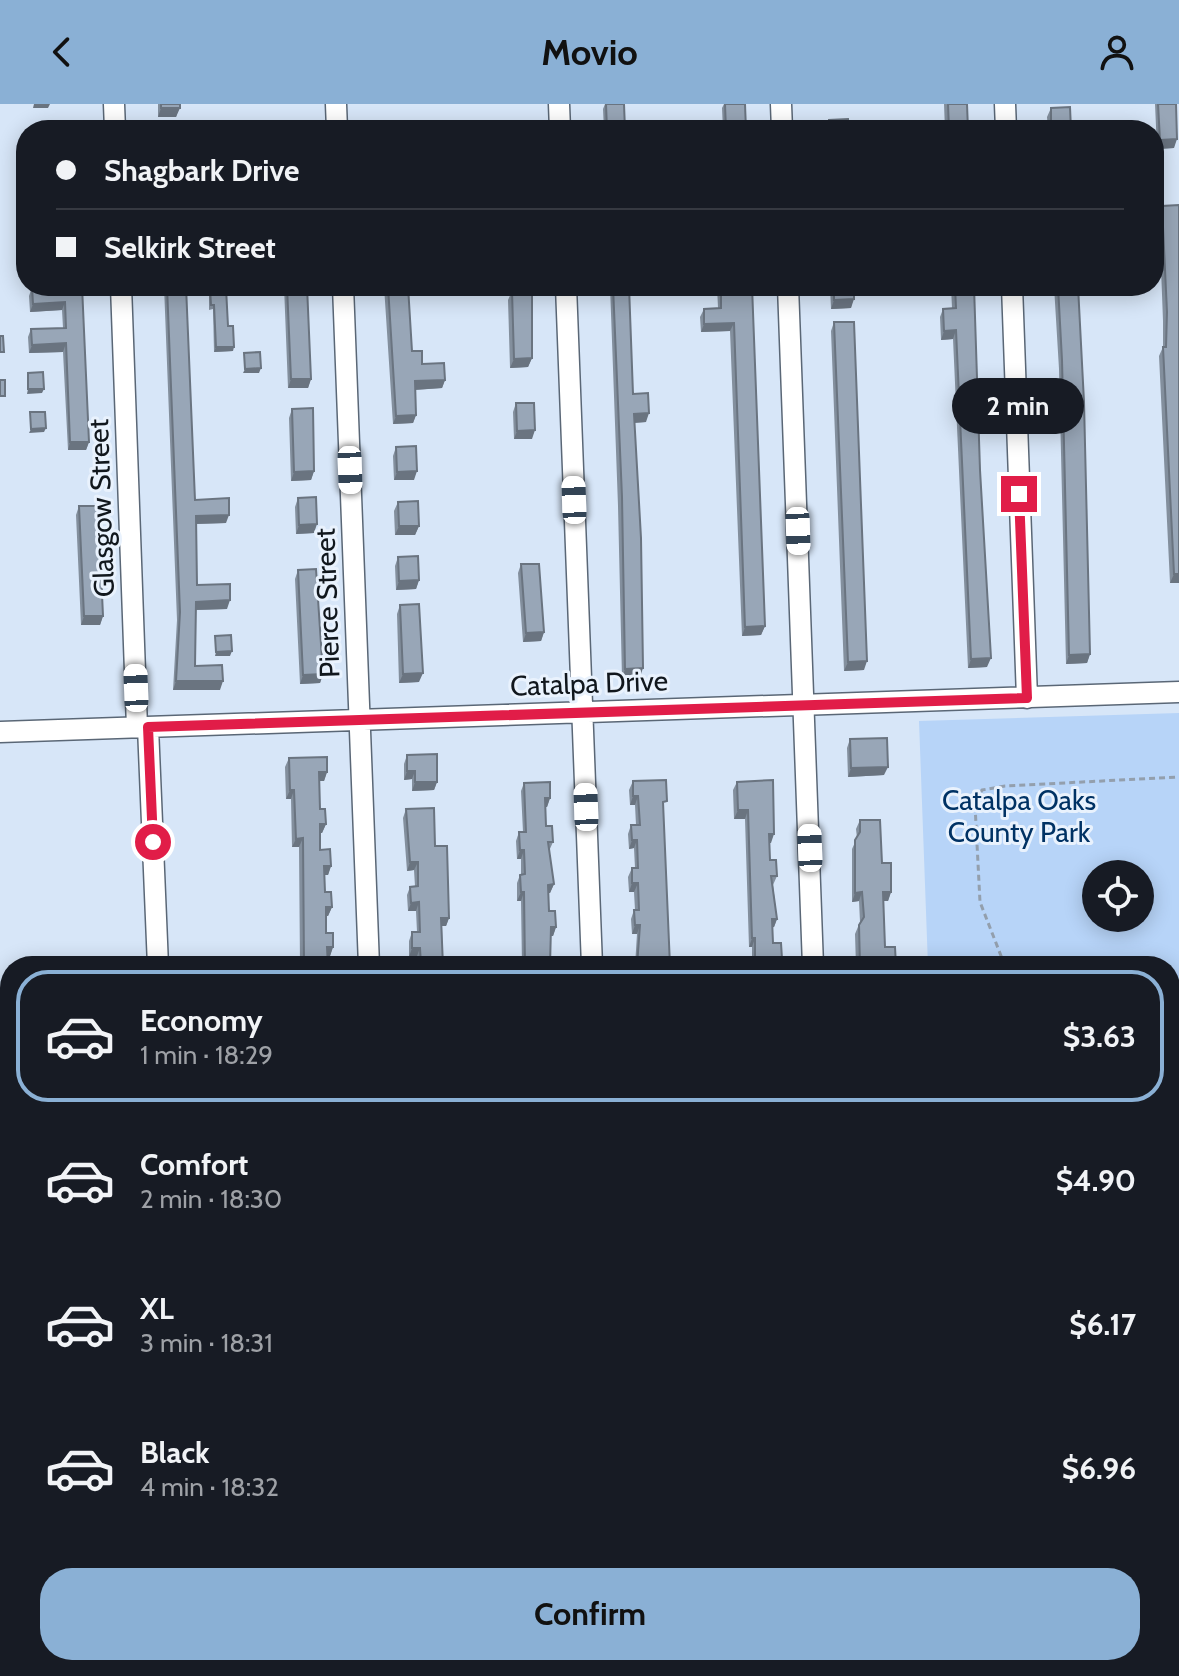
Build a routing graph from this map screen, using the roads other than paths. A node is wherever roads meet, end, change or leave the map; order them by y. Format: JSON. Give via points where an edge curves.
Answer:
{"nodes":[{"id":1,"x":121,"y":296,"type":"edge"},
{"id":2,"x":343,"y":296,"type":"edge"},
{"id":3,"x":566,"y":296,"type":"edge"},
{"id":4,"x":788,"y":296,"type":"edge"},
{"id":5,"x":1012,"y":296,"type":"edge"},
{"id":6,"x":1179,"y":692,"type":"edge"},
{"id":7,"x":1027,"y":698,"type":"junction"},
{"id":8,"x":805,"y":703,"type":"junction"},
{"id":9,"x":583,"y":712,"type":"junction"},
{"id":10,"x":360,"y":718,"type":"junction"},
{"id":11,"x":142,"y":727,"type":"junction"},
{"id":12,"x":0,"y":732,"type":"edge"},
{"id":13,"x":157,"y":956,"type":"edge"},
{"id":14,"x":369,"y":956,"type":"edge"},
{"id":15,"x":592,"y":956,"type":"edge"},
{"id":16,"x":813,"y":956,"type":"edge"}],
"edges":[{"from":1,"to":11,"type":"street","name":"Glasgow Street"},
{"from":2,"to":10,"type":"street","name":"Pierce Street"},
{"from":3,"to":9,"type":"street"},
{"from":4,"to":8,"type":"street"},
{"from":5,"to":7,"type":"street"},
{"from":6,"to":7,"type":"street","name":"Catalpa Drive"},
{"from":7,"to":8,"type":"street","name":"Catalpa Drive"},
{"from":8,"to":9,"type":"street","name":"Catalpa Drive"},
{"from":8,"to":16,"type":"street"},
{"from":9,"to":10,"type":"street","name":"Catalpa Drive"},
{"from":9,"to":15,"type":"street"},
{"from":10,"to":11,"type":"street","name":"Catalpa Drive"},
{"from":10,"to":14,"type":"street","name":"Pierce Street"},
{"from":11,"to":12,"type":"street","name":"Catalpa Drive"},
{"from":11,"to":13,"type":"street","name":"Glasgow Street"}]}
